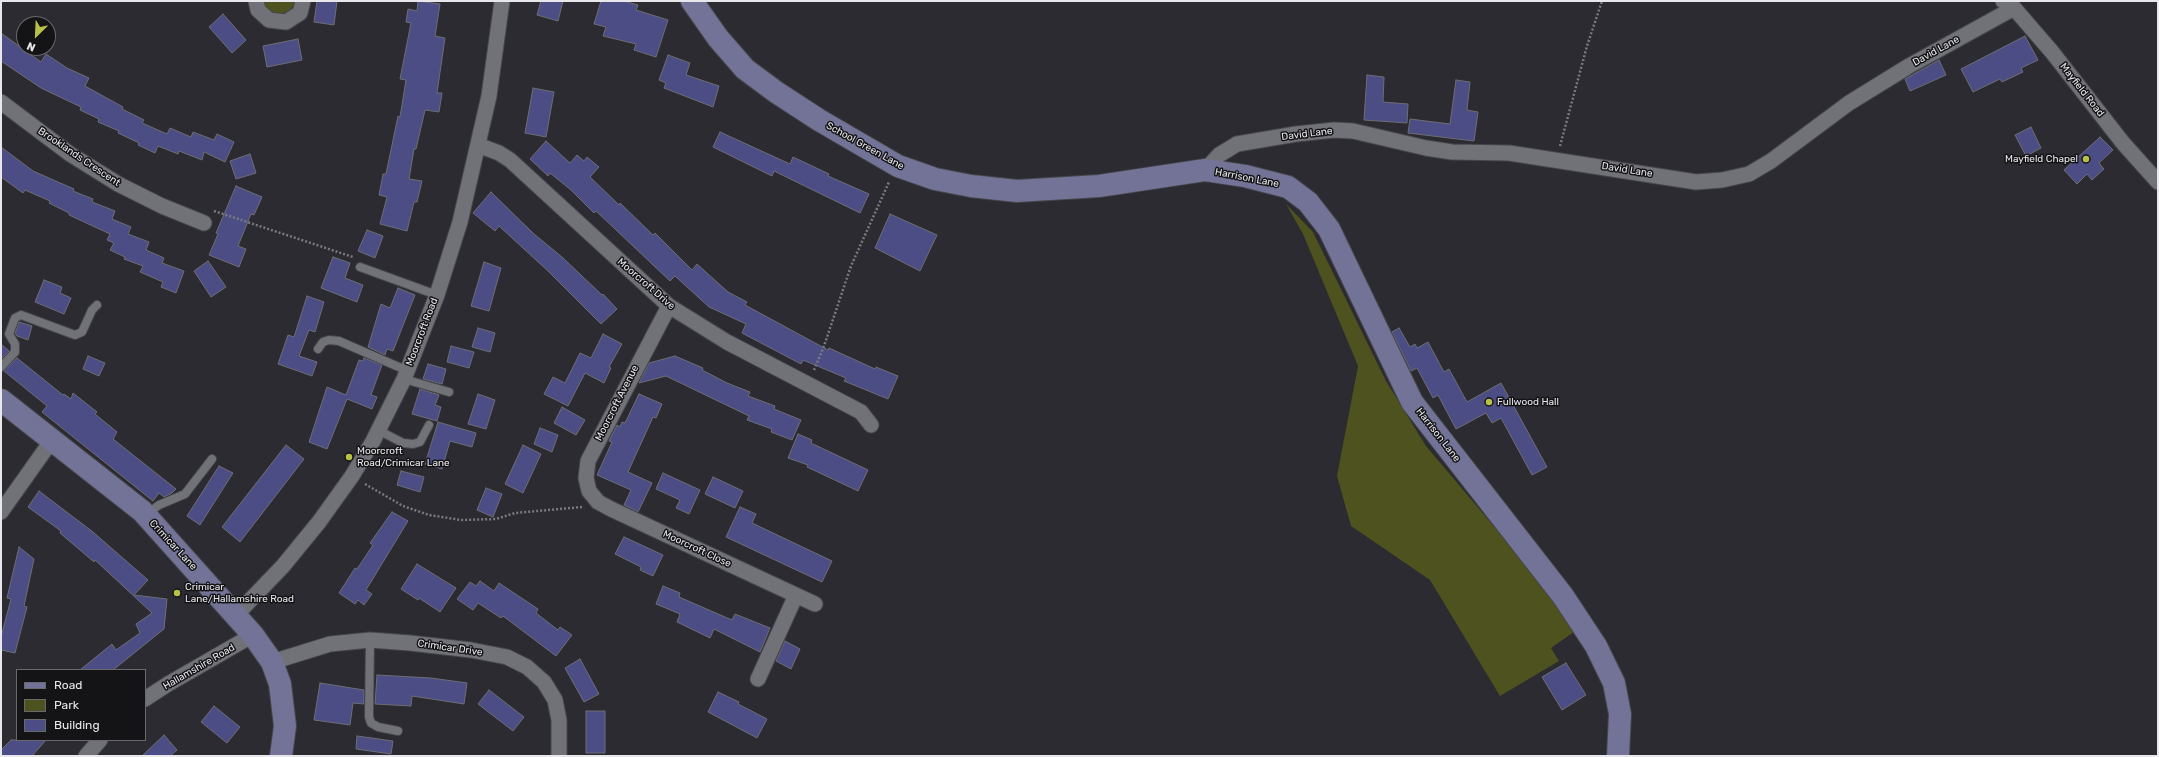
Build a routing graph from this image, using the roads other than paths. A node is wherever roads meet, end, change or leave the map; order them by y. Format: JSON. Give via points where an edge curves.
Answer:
{"nodes":[{"id":1,"x":256,"y":1,"type":"edge"},
{"id":2,"x":303,"y":1,"type":"edge"},
{"id":3,"x":502,"y":1,"type":"edge"},
{"id":4,"x":692,"y":1,"type":"edge"},
{"id":5,"x":2008,"y":5,"type":"edge"},
{"id":6,"x":1,"y":102,"type":"edge"},
{"id":7,"x":478,"y":146,"type":"junction"},
{"id":8,"x":1205,"y":170,"type":"junction"},
{"id":9,"x":2158,"y":182,"type":"edge"},
{"id":10,"x":204,"y":223,"type":"road end"},
{"id":11,"x":360,"y":267,"type":"dead end"},
{"id":12,"x":436,"y":295,"type":"junction"},
{"id":13,"x":97,"y":305,"type":"dead end"},
{"id":14,"x":669,"y":306,"type":"junction"},
{"id":15,"x":318,"y":349,"type":"dead end"},
{"id":16,"x":1,"y":367,"type":"edge"},
{"id":17,"x":406,"y":375,"type":"junction"},
{"id":18,"x":449,"y":392,"type":"dead end"},
{"id":19,"x":1,"y":400,"type":"edge"},
{"id":20,"x":428,"y":425,"type":"dead end"},
{"id":21,"x":871,"y":425,"type":"dead end"},
{"id":22,"x":378,"y":430,"type":"junction"},
{"id":23,"x":52,"y":440,"type":"junction"},
{"id":24,"x":212,"y":460,"type":"dead end"},
{"id":25,"x":598,"y":502,"type":"joint"},
{"id":26,"x":1,"y":512,"type":"edge"},
{"id":27,"x":146,"y":515,"type":"junction"},
{"id":28,"x":796,"y":595,"type":"junction"},
{"id":29,"x":815,"y":604,"type":"dead end"},
{"id":30,"x":236,"y":615,"type":"junction"},
{"id":31,"x":254,"y":635,"type":"junction"},
{"id":32,"x":370,"y":640,"type":"junction"},
{"id":33,"x":272,"y":662,"type":"junction"},
{"id":34,"x":758,"y":679,"type":"dead end"},
{"id":35,"x":146,"y":698,"type":"edge"},
{"id":36,"x":398,"y":730,"type":"dead end"},
{"id":37,"x":99,"y":741,"type":"edge"},
{"id":38,"x":86,"y":756,"type":"edge"},
{"id":39,"x":282,"y":756,"type":"edge"},
{"id":40,"x":559,"y":756,"type":"edge"},
{"id":41,"x":1618,"y":756,"type":"edge"}],
"edges":[{"from":1,"to":2,"type":"street","via":[[258,10],[270,20],[286,22],[300,13]]},
{"from":3,"to":7,"type":"street","name":"Moorcroft Road","via":[[489,96]]},
{"from":4,"to":8,"type":"street","name":"School Green Lane","via":[[718,38],[744,68],[819,120],[898,166],[935,179],[1017,191],[1099,186]]},
{"from":5,"to":8,"type":"street","name":"David Lane","via":[[1849,103],[1771,161],[1749,174],[1722,180],[1696,182],[1509,153],[1452,152],[1353,131],[1334,130],[1237,144],[1220,155]]},
{"from":5,"to":9,"type":"street","name":"Mayfield Road","via":[[2052,52],[2123,143]]},
{"from":6,"to":10,"type":"street","name":"Brooklands Crescent","via":[[70,154],[118,184]]},
{"from":7,"to":12,"type":"street","name":"Moorcroft Road","via":[[460,222]]},
{"from":7,"to":14,"type":"street","name":"Moorcroft Drive","via":[[499,153],[510,160]]},
{"from":8,"to":41,"type":"street","name":"Harrison Lane","via":[[1245,176],[1288,187],[1308,202],[1329,229],[1412,402],[1563,596],[1596,646],[1614,683],[1620,714]]},
{"from":11,"to":12,"type":"lane"},
{"from":12,"to":17,"type":"street","name":"Moorcroft Road"},
{"from":13,"to":16,"type":"lane","via":[[82,332],[75,335],[21,315],[15,318],[9,334],[15,344],[15,352]]},
{"from":14,"to":21,"type":"street","name":"Moorcroft Drive","via":[[727,342],[861,412]]},
{"from":14,"to":25,"type":"street","name":"Moorcroft Avenue","via":[[588,461],[586,478],[589,491]]},
{"from":15,"to":17,"type":"lane","via":[[323,342],[339,341]]},
{"from":17,"to":18,"type":"lane"},
{"from":17,"to":22,"type":"street","name":"Moorcroft Road"},
{"from":19,"to":23,"type":"street","name":"Crimicar Lane"},
{"from":20,"to":22,"type":"lane","via":[[420,442],[413,444],[403,443]]},
{"from":22,"to":30,"type":"street","name":"Moorcroft Road","via":[[352,476],[319,522],[283,566]]},
{"from":23,"to":26,"type":"street"},
{"from":23,"to":27,"type":"street","name":"Crimicar Lane"},
{"from":24,"to":27,"type":"lane","via":[[185,494],[159,505]]},
{"from":25,"to":28,"type":"street","name":"Moorcroft Close"},
{"from":27,"to":30,"type":"street","name":"Crimicar Lane"},
{"from":28,"to":29,"type":"street","name":"Moorcroft Close"},
{"from":28,"to":34,"type":"street"},
{"from":30,"to":31,"type":"street","name":"Crimicar Lane"},
{"from":31,"to":33,"type":"street","name":"Crimicar Lane"},
{"from":31,"to":35,"type":"street","name":"Hallamshire Road"},
{"from":32,"to":33,"type":"street","name":"Crimicar Drive","via":[[330,644]]},
{"from":32,"to":36,"type":"lane","via":[[371,723],[378,727]]},
{"from":32,"to":40,"type":"street","name":"Crimicar Drive","via":[[471,650],[507,657],[527,667],[544,682],[555,700],[559,720]]},
{"from":33,"to":39,"type":"street","name":"Crimicar Lane","via":[[280,684],[283,706],[285,726]]},
{"from":37,"to":38,"type":"street"}]}
